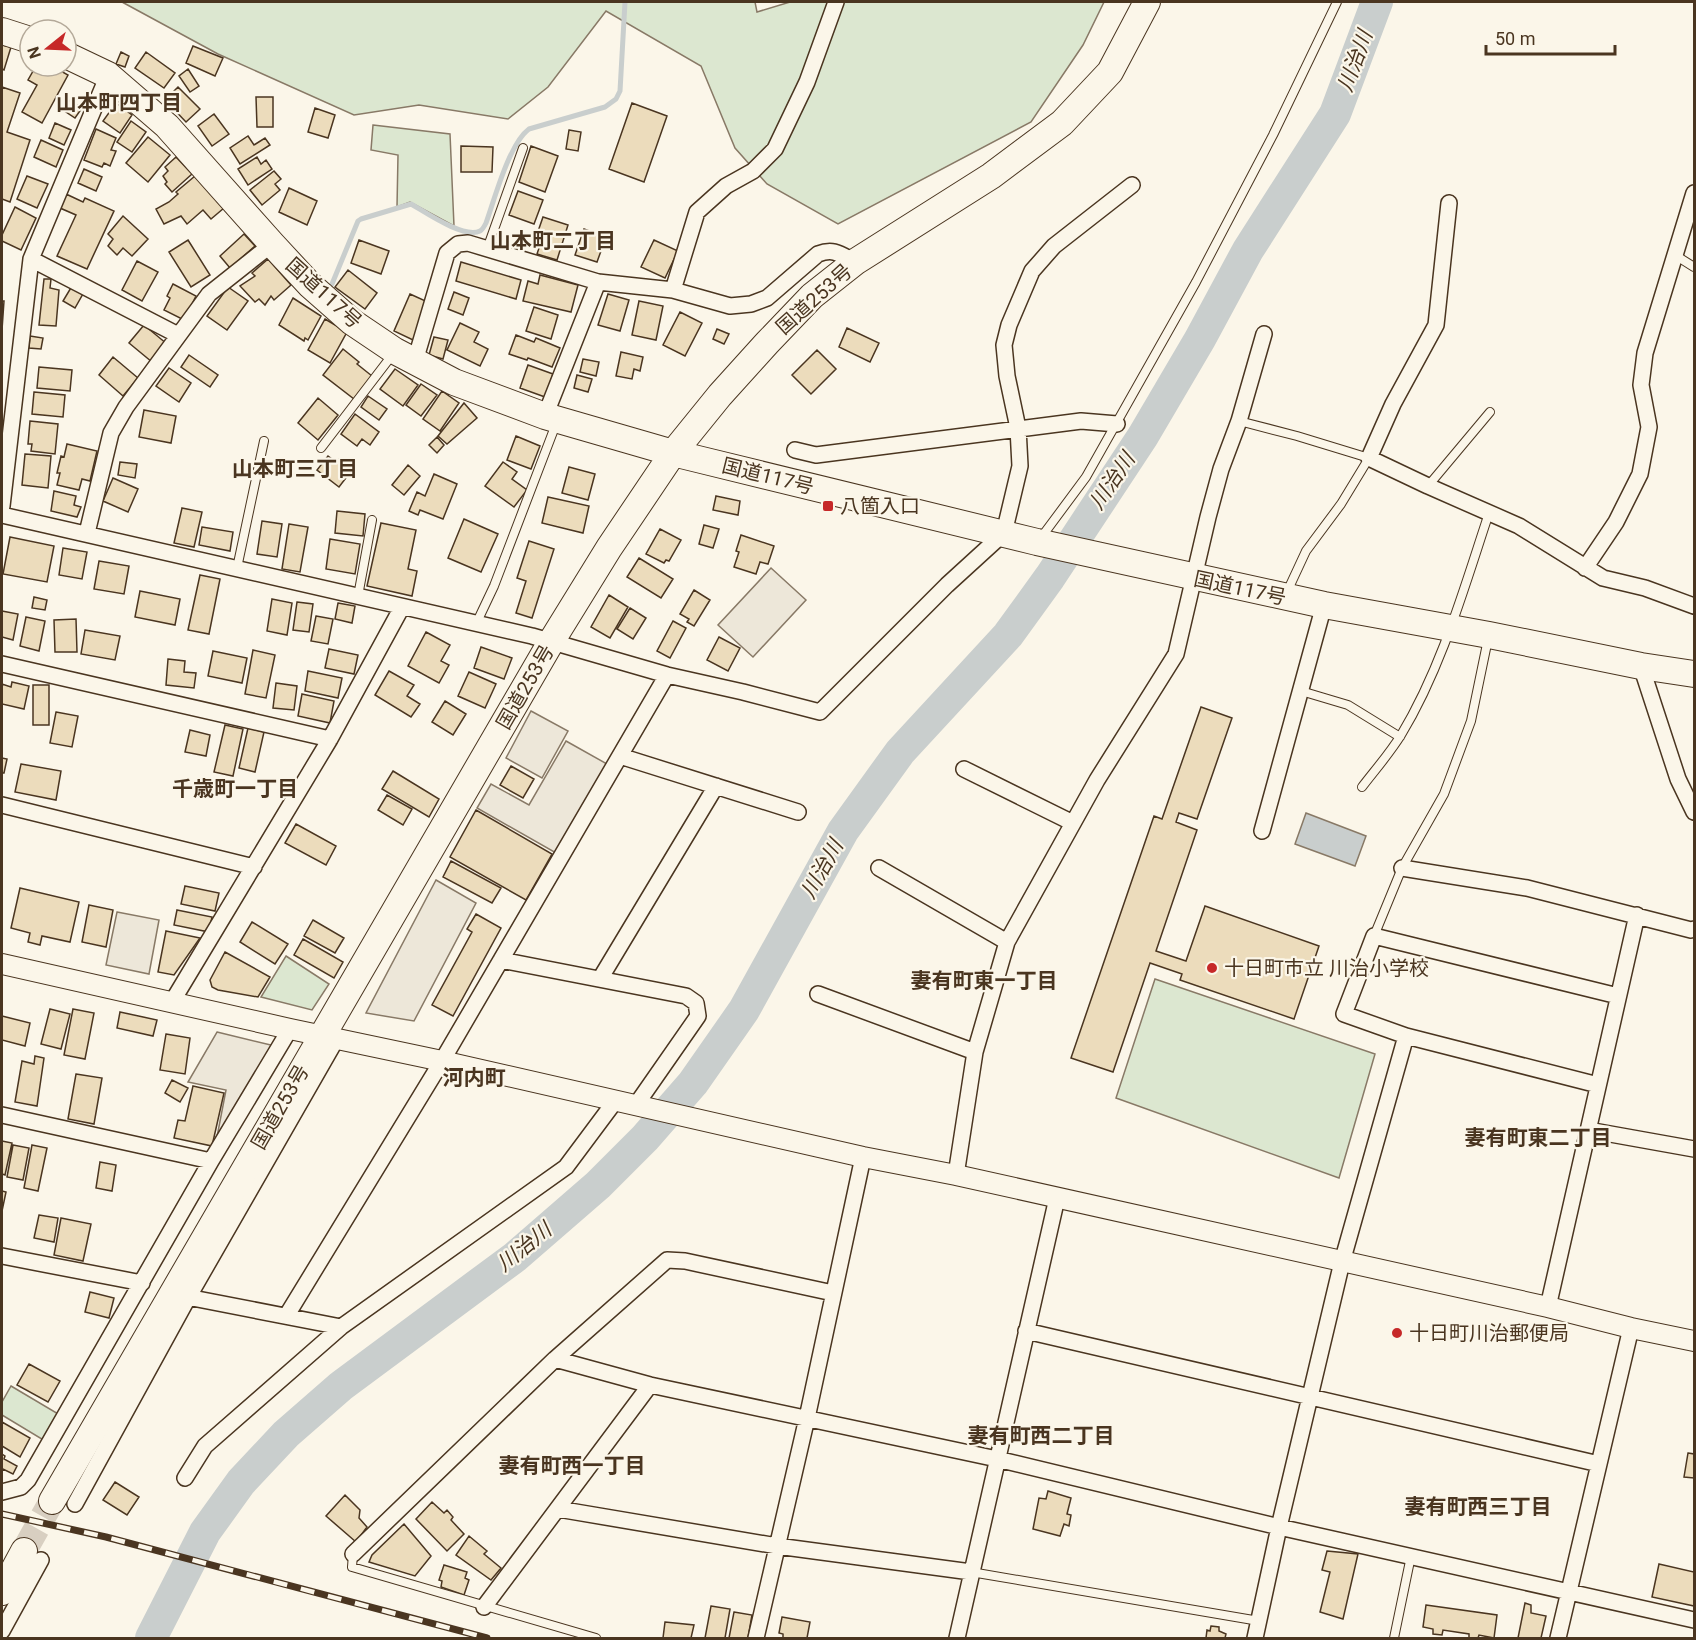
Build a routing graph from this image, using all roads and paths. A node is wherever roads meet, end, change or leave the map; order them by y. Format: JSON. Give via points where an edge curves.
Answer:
{"nodes":[{"id":1,"x":836,"y":2,"type":"edge"},
{"id":2,"x":1147,"y":2,"type":"edge"},
{"id":3,"x":1337,"y":2,"type":"edge"},
{"id":4,"x":2,"y":31,"type":"edge"},
{"id":5,"x":18,"y":36,"type":"edge"},
{"id":6,"x":78,"y":61,"type":"edge"},
{"id":7,"x":108,"y":75,"type":"junction"},
{"id":8,"x":523,"y":148,"type":"dead end"},
{"id":9,"x":1132,"y":185,"type":"dead end"},
{"id":10,"x":1695,"y":193,"type":"edge"},
{"id":11,"x":1449,"y":203,"type":"dead end"},
{"id":12,"x":272,"y":244,"type":"junction"},
{"id":13,"x":487,"y":249,"type":"junction"},
{"id":14,"x":1676,"y":255,"type":"junction"},
{"id":15,"x":31,"y":259,"type":"junction"},
{"id":16,"x":855,"y":262,"type":"junction"},
{"id":17,"x":1695,"y":267,"type":"edge"},
{"id":18,"x":598,"y":282,"type":"junction"},
{"id":19,"x":673,"y":290,"type":"junction"},
{"id":20,"x":1264,"y":334,"type":"dead end"},
{"id":21,"x":178,"y":335,"type":"junction"},
{"id":22,"x":405,"y":356,"type":"junction"},
{"id":23,"x":1490,"y":412,"type":"dead end"},
{"id":24,"x":551,"y":418,"type":"junction"},
{"id":25,"x":1239,"y":421,"type":"junction"},
{"id":26,"x":1117,"y":424,"type":"junction"},
{"id":27,"x":1018,"y":428,"type":"junction"},
{"id":28,"x":264,"y":441,"type":"dead end"},
{"id":29,"x":321,"y":448,"type":"dead end"},
{"id":30,"x":795,"y":450,"type":"dead end"},
{"id":31,"x":673,"y":453,"type":"junction"},
{"id":32,"x":1369,"y":458,"type":"junction"},
{"id":33,"x":1428,"y":486,"type":"junction"},
{"id":34,"x":2,"y":506,"type":"edge"},
{"id":35,"x":1489,"y":513,"type":"junction"},
{"id":36,"x":2,"y":514,"type":"edge"},
{"id":37,"x":372,"y":520,"type":"dead end"},
{"id":38,"x":87,"y":533,"type":"junction"},
{"id":39,"x":1004,"y":533,"type":"junction"},
{"id":40,"x":1037,"y":542,"type":"junction"},
{"id":41,"x":237,"y":568,"type":"junction"},
{"id":42,"x":1585,"y":568,"type":"junction"},
{"id":43,"x":1195,"y":578,"type":"junction"},
{"id":44,"x":358,"y":596,"type":"junction"},
{"id":45,"x":1284,"y":597,"type":"junction"},
{"id":46,"x":1324,"y":605,"type":"junction"},
{"id":47,"x":1695,"y":606,"type":"edge"},
{"id":48,"x":402,"y":607,"type":"junction"},
{"id":49,"x":476,"y":624,"type":"junction"},
{"id":50,"x":1451,"y":628,"type":"junction"},
{"id":51,"x":1489,"y":635,"type":"junction"},
{"id":52,"x":551,"y":642,"type":"junction"},
{"id":53,"x":2,"y":664,"type":"edge"},
{"id":54,"x":1641,"y":666,"type":"junction"},
{"id":55,"x":1695,"y":674,"type":"edge"},
{"id":56,"x":667,"y":675,"type":"junction"},
{"id":57,"x":1301,"y":691,"type":"junction"},
{"id":58,"x":1400,"y":737,"type":"junction"},
{"id":59,"x":330,"y":739,"type":"junction"},
{"id":60,"x":620,"y":756,"type":"junction"},
{"id":61,"x":964,"y":770,"type":"dead end"},
{"id":62,"x":716,"y":786,"type":"junction"},
{"id":63,"x":1362,"y":787,"type":"dead end"},
{"id":64,"x":2,"y":805,"type":"edge"},
{"id":65,"x":798,"y":812,"type":"dead end"},
{"id":66,"x":1695,"y":812,"type":"edge"},
{"id":67,"x":1074,"y":823,"type":"junction"},
{"id":68,"x":1262,"y":831,"type":"dead end"},
{"id":69,"x":254,"y":867,"type":"junction"},
{"id":70,"x":879,"y":868,"type":"dead end"},
{"id":71,"x":1401,"y":868,"type":"junction"},
{"id":72,"x":1637,"y":915,"type":"junction"},
{"id":73,"x":1695,"y":929,"type":"edge"},
{"id":74,"x":1374,"y":936,"type":"junction"},
{"id":75,"x":1007,"y":942,"type":"junction"},
{"id":76,"x":501,"y":960,"type":"junction"},
{"id":77,"x":2,"y":964,"type":"edge"},
{"id":78,"x":600,"y":979,"type":"junction"},
{"id":79,"x":818,"y":994,"type":"dead end"},
{"id":80,"x":1618,"y":996,"type":"junction"},
{"id":81,"x":172,"y":1002,"type":"junction"},
{"id":82,"x":290,"y":1029,"type":"junction"},
{"id":83,"x":1406,"y":1036,"type":"junction"},
{"id":84,"x":329,"y":1037,"type":"junction"},
{"id":85,"x":975,"y":1052,"type":"junction"},
{"id":86,"x":442,"y":1061,"type":"junction"},
{"id":87,"x":1598,"y":1085,"type":"junction"},
{"id":88,"x":616,"y":1100,"type":"junction"},
{"id":89,"x":639,"y":1106,"type":"junction"},
{"id":90,"x":2,"y":1115,"type":"edge"},
{"id":91,"x":1588,"y":1130,"type":"junction"},
{"id":92,"x":1695,"y":1149,"type":"edge"},
{"id":93,"x":863,"y":1157,"type":"junction"},
{"id":94,"x":211,"y":1161,"type":"junction"},
{"id":95,"x":956,"y":1175,"type":"junction"},
{"id":96,"x":1057,"y":1198,"type":"junction"},
{"id":97,"x":2,"y":1256,"type":"edge"},
{"id":98,"x":1342,"y":1262,"type":"junction"},
{"id":99,"x":142,"y":1283,"type":"junction"},
{"id":100,"x":833,"y":1293,"type":"junction"},
{"id":101,"x":181,"y":1296,"type":"junction"},
{"id":102,"x":1548,"y":1307,"type":"junction"},
{"id":103,"x":287,"y":1315,"type":"junction"},
{"id":104,"x":341,"y":1327,"type":"junction"},
{"id":105,"x":1631,"y":1328,"type":"junction"},
{"id":106,"x":1026,"y":1331,"type":"junction"},
{"id":107,"x":1695,"y":1341,"type":"edge"},
{"id":108,"x":555,"y":1359,"type":"junction"},
{"id":109,"x":650,"y":1385,"type":"junction"},
{"id":110,"x":1310,"y":1397,"type":"junction"},
{"id":111,"x":807,"y":1418,"type":"junction"},
{"id":112,"x":997,"y":1459,"type":"junction"},
{"id":113,"x":1599,"y":1464,"type":"junction"},
{"id":114,"x":185,"y":1478,"type":"dead end"},
{"id":115,"x":2,"y":1492,"type":"edge"},
{"id":116,"x":64,"y":1503,"type":"tunnel mouth"},
{"id":117,"x":558,"y":1509,"type":"junction"},
{"id":118,"x":1279,"y":1527,"type":"junction"},
{"id":119,"x":777,"y":1546,"type":"junction"},
{"id":120,"x":354,"y":1554,"type":"joint"},
{"id":121,"x":33,"y":1555,"type":"joint"},
{"id":122,"x":1411,"y":1556,"type":"junction"},
{"id":123,"x":971,"y":1572,"type":"junction"},
{"id":124,"x":2,"y":1592,"type":"edge"},
{"id":125,"x":1568,"y":1592,"type":"junction"},
{"id":126,"x":484,"y":1607,"type":"junction"},
{"id":127,"x":1695,"y":1620,"type":"edge"},
{"id":128,"x":1259,"y":1621,"type":"junction"},
{"id":129,"x":2,"y":1631,"type":"edge"},
{"id":130,"x":596,"y":1638,"type":"edge"},
{"id":131,"x":756,"y":1638,"type":"edge"},
{"id":132,"x":957,"y":1638,"type":"edge"},
{"id":133,"x":1255,"y":1638,"type":"edge"},
{"id":134,"x":1394,"y":1638,"type":"edge"},
{"id":135,"x":1558,"y":1638,"type":"edge"}],
"edges":[{"from":1,"to":19,"type":"street","via":[[807,82],[775,149],[753,171],[726,186],[696,212]]},
{"from":2,"to":16,"type":"highway","name":"国道253号","via":[[1110,72],[1062,123],[991,176]]},
{"from":3,"to":26,"type":"lane","via":[[1273,135]]},
{"from":4,"to":5,"type":"highway"},
{"from":6,"to":7,"type":"highway","name":"国道117号"},
{"from":7,"to":12,"type":"highway","name":"国道117号","via":[[168,126]]},
{"from":7,"to":15,"type":"street"},
{"from":8,"to":13,"type":"lane"},
{"from":9,"to":27,"type":"street","via":[[1054,246],[1032,271],[1004,345]]},
{"from":10,"to":14,"type":"street"},
{"from":11,"to":32,"type":"street","via":[[1436,325]]},
{"from":12,"to":21,"type":"street","via":[[209,294]]},
{"from":12,"to":22,"type":"highway","name":"国道117号","via":[[352,322]]},
{"from":13,"to":18,"type":"street"},
{"from":13,"to":22,"type":"street","via":[[468,243],[458,244],[447,253]]},
{"from":14,"to":17,"type":"lane"},
{"from":14,"to":42,"type":"street","via":[[1644,353],[1641,385],[1649,427],[1640,474],[1616,522]]},
{"from":15,"to":21,"type":"street"},
{"from":15,"to":34,"type":"street"},
{"from":16,"to":19,"type":"street","via":[[828,250],[767,298],[751,304],[730,306]]},
{"from":16,"to":31,"type":"highway","name":"国道253号","via":[[812,296],[767,343]]},
{"from":18,"to":19,"type":"street"},
{"from":18,"to":24,"type":"street"},
{"from":20,"to":25,"type":"street"},
{"from":21,"to":38,"type":"street","via":[[111,433]]},
{"from":22,"to":24,"type":"highway","name":"国道117号","via":[[454,382]]},
{"from":22,"to":29,"type":"lane"},
{"from":23,"to":33,"type":"lane"},
{"from":24,"to":31,"type":"highway","name":"国道117号"},
{"from":24,"to":49,"type":"lane","via":[[494,586]]},
{"from":25,"to":32,"type":"lane"},
{"from":25,"to":43,"type":"street","via":[[1221,469]]},
{"from":26,"to":27,"type":"street","via":[[1081,421]]},
{"from":26,"to":40,"type":"lane","via":[[1086,477]]},
{"from":27,"to":30,"type":"street","via":[[816,454]]},
{"from":27,"to":39,"type":"street","via":[[1020,466]]},
{"from":28,"to":41,"type":"lane"},
{"from":31,"to":39,"type":"highway","name":"国道117号"},
{"from":31,"to":52,"type":"highway","name":"国道253号"},
{"from":32,"to":33,"type":"street"},
{"from":32,"to":45,"type":"lane","via":[[1306,550]]},
{"from":33,"to":35,"type":"street"},
{"from":35,"to":42,"type":"street","via":[[1519,526]]},
{"from":35,"to":50,"type":"lane"},
{"from":36,"to":38,"type":"street"},
{"from":37,"to":44,"type":"lane"},
{"from":38,"to":41,"type":"street"},
{"from":39,"to":40,"type":"highway","name":"国道117号"},
{"from":39,"to":56,"type":"street","via":[[820,712]]},
{"from":40,"to":43,"type":"highway","name":"国道117号"},
{"from":41,"to":44,"type":"street"},
{"from":42,"to":47,"type":"street","via":[[1603,578]]},
{"from":43,"to":45,"type":"highway","name":"国道117号"},
{"from":43,"to":67,"type":"street","via":[[1176,654]]},
{"from":44,"to":48,"type":"street"},
{"from":45,"to":46,"type":"highway","name":"国道117号"},
{"from":46,"to":50,"type":"highway","name":"国道117号"},
{"from":46,"to":57,"type":"street"},
{"from":48,"to":49,"type":"street"},
{"from":48,"to":59,"type":"street"},
{"from":49,"to":52,"type":"street"},
{"from":50,"to":51,"type":"highway","name":"国道117号"},
{"from":50,"to":58,"type":"lane"},
{"from":51,"to":54,"type":"highway","name":"国道117号"},
{"from":51,"to":71,"type":"lane","via":[[1471,721],[1444,794]]},
{"from":52,"to":56,"type":"street"},
{"from":52,"to":84,"type":"highway","name":"国道253号"},
{"from":53,"to":59,"type":"street"},
{"from":54,"to":55,"type":"highway","name":"国道117号"},
{"from":54,"to":66,"type":"street","via":[[1678,779]]},
{"from":56,"to":60,"type":"street"},
{"from":57,"to":58,"type":"lane","via":[[1348,705]]},
{"from":57,"to":68,"type":"street"},
{"from":58,"to":63,"type":"lane"},
{"from":59,"to":69,"type":"street"},
{"from":60,"to":62,"type":"street"},
{"from":60,"to":76,"type":"street"},
{"from":61,"to":67,"type":"street"},
{"from":62,"to":65,"type":"street"},
{"from":62,"to":78,"type":"street"},
{"from":64,"to":69,"type":"street"},
{"from":67,"to":75,"type":"street"},
{"from":69,"to":81,"type":"street"},
{"from":70,"to":75,"type":"street"},
{"from":71,"to":72,"type":"street","via":[[1527,888]]},
{"from":71,"to":74,"type":"lane"},
{"from":72,"to":73,"type":"street"},
{"from":72,"to":80,"type":"street"},
{"from":74,"to":80,"type":"street"},
{"from":74,"to":83,"type":"street","via":[[1344,1014]]},
{"from":75,"to":85,"type":"street"},
{"from":76,"to":78,"type":"street"},
{"from":76,"to":86,"type":"street"},
{"from":77,"to":81,"type":"street"},
{"from":78,"to":89,"type":"street","via":[[686,996],[696,1004],[698,1016]]},
{"from":79,"to":85,"type":"street"},
{"from":80,"to":87,"type":"street"},
{"from":81,"to":82,"type":"street"},
{"from":82,"to":84,"type":"street"},
{"from":82,"to":94,"type":"street"},
{"from":83,"to":87,"type":"street"},
{"from":83,"to":98,"type":"street"},
{"from":84,"to":86,"type":"street"},
{"from":84,"to":101,"type":"highway","name":"国道253号"},
{"from":85,"to":95,"type":"street"},
{"from":86,"to":88,"type":"street"},
{"from":86,"to":103,"type":"street"},
{"from":87,"to":91,"type":"street"},
{"from":88,"to":89,"type":"street"},
{"from":88,"to":104,"type":"street","via":[[566,1167]]},
{"from":89,"to":93,"type":"street"},
{"from":90,"to":94,"type":"street"},
{"from":91,"to":92,"type":"street"},
{"from":91,"to":102,"type":"street"},
{"from":93,"to":95,"type":"street"},
{"from":93,"to":100,"type":"street"},
{"from":94,"to":99,"type":"street"},
{"from":95,"to":96,"type":"street"},
{"from":96,"to":98,"type":"street"},
{"from":96,"to":106,"type":"street"},
{"from":97,"to":99,"type":"street"},
{"from":98,"to":102,"type":"street"},
{"from":98,"to":110,"type":"street"},
{"from":99,"to":115,"type":"street","via":[[28,1480],[21,1487]]},
{"from":100,"to":108,"type":"street","via":[[667,1260]]},
{"from":100,"to":111,"type":"street"},
{"from":101,"to":103,"type":"street"},
{"from":101,"to":116,"type":"highway","name":"国道253号"},
{"from":102,"to":105,"type":"street"},
{"from":103,"to":104,"type":"street"},
{"from":104,"to":114,"type":"street","via":[[205,1446]]},
{"from":105,"to":107,"type":"street"},
{"from":105,"to":113,"type":"street"},
{"from":106,"to":110,"type":"street"},
{"from":106,"to":112,"type":"street"},
{"from":108,"to":109,"type":"street"},
{"from":108,"to":120,"type":"street"},
{"from":109,"to":111,"type":"street"},
{"from":109,"to":117,"type":"street"},
{"from":110,"to":113,"type":"street"},
{"from":110,"to":118,"type":"street"},
{"from":111,"to":112,"type":"street"},
{"from":111,"to":119,"type":"street"},
{"from":112,"to":118,"type":"street"},
{"from":112,"to":123,"type":"street"},
{"from":113,"to":125,"type":"street"},
{"from":117,"to":119,"type":"street"},
{"from":117,"to":126,"type":"street"},
{"from":118,"to":122,"type":"street"},
{"from":118,"to":128,"type":"street"},
{"from":119,"to":123,"type":"street"},
{"from":119,"to":131,"type":"street"},
{"from":120,"to":126,"type":"lane","via":[[352,1567]]},
{"from":121,"to":124,"type":"highway"},
{"from":121,"to":129,"type":"street"},
{"from":122,"to":125,"type":"street"},
{"from":122,"to":134,"type":"lane"},
{"from":123,"to":128,"type":"lane"},
{"from":123,"to":132,"type":"street"},
{"from":125,"to":127,"type":"street"},
{"from":125,"to":135,"type":"street"},
{"from":126,"to":130,"type":"lane"},
{"from":128,"to":133,"type":"street"}]}
